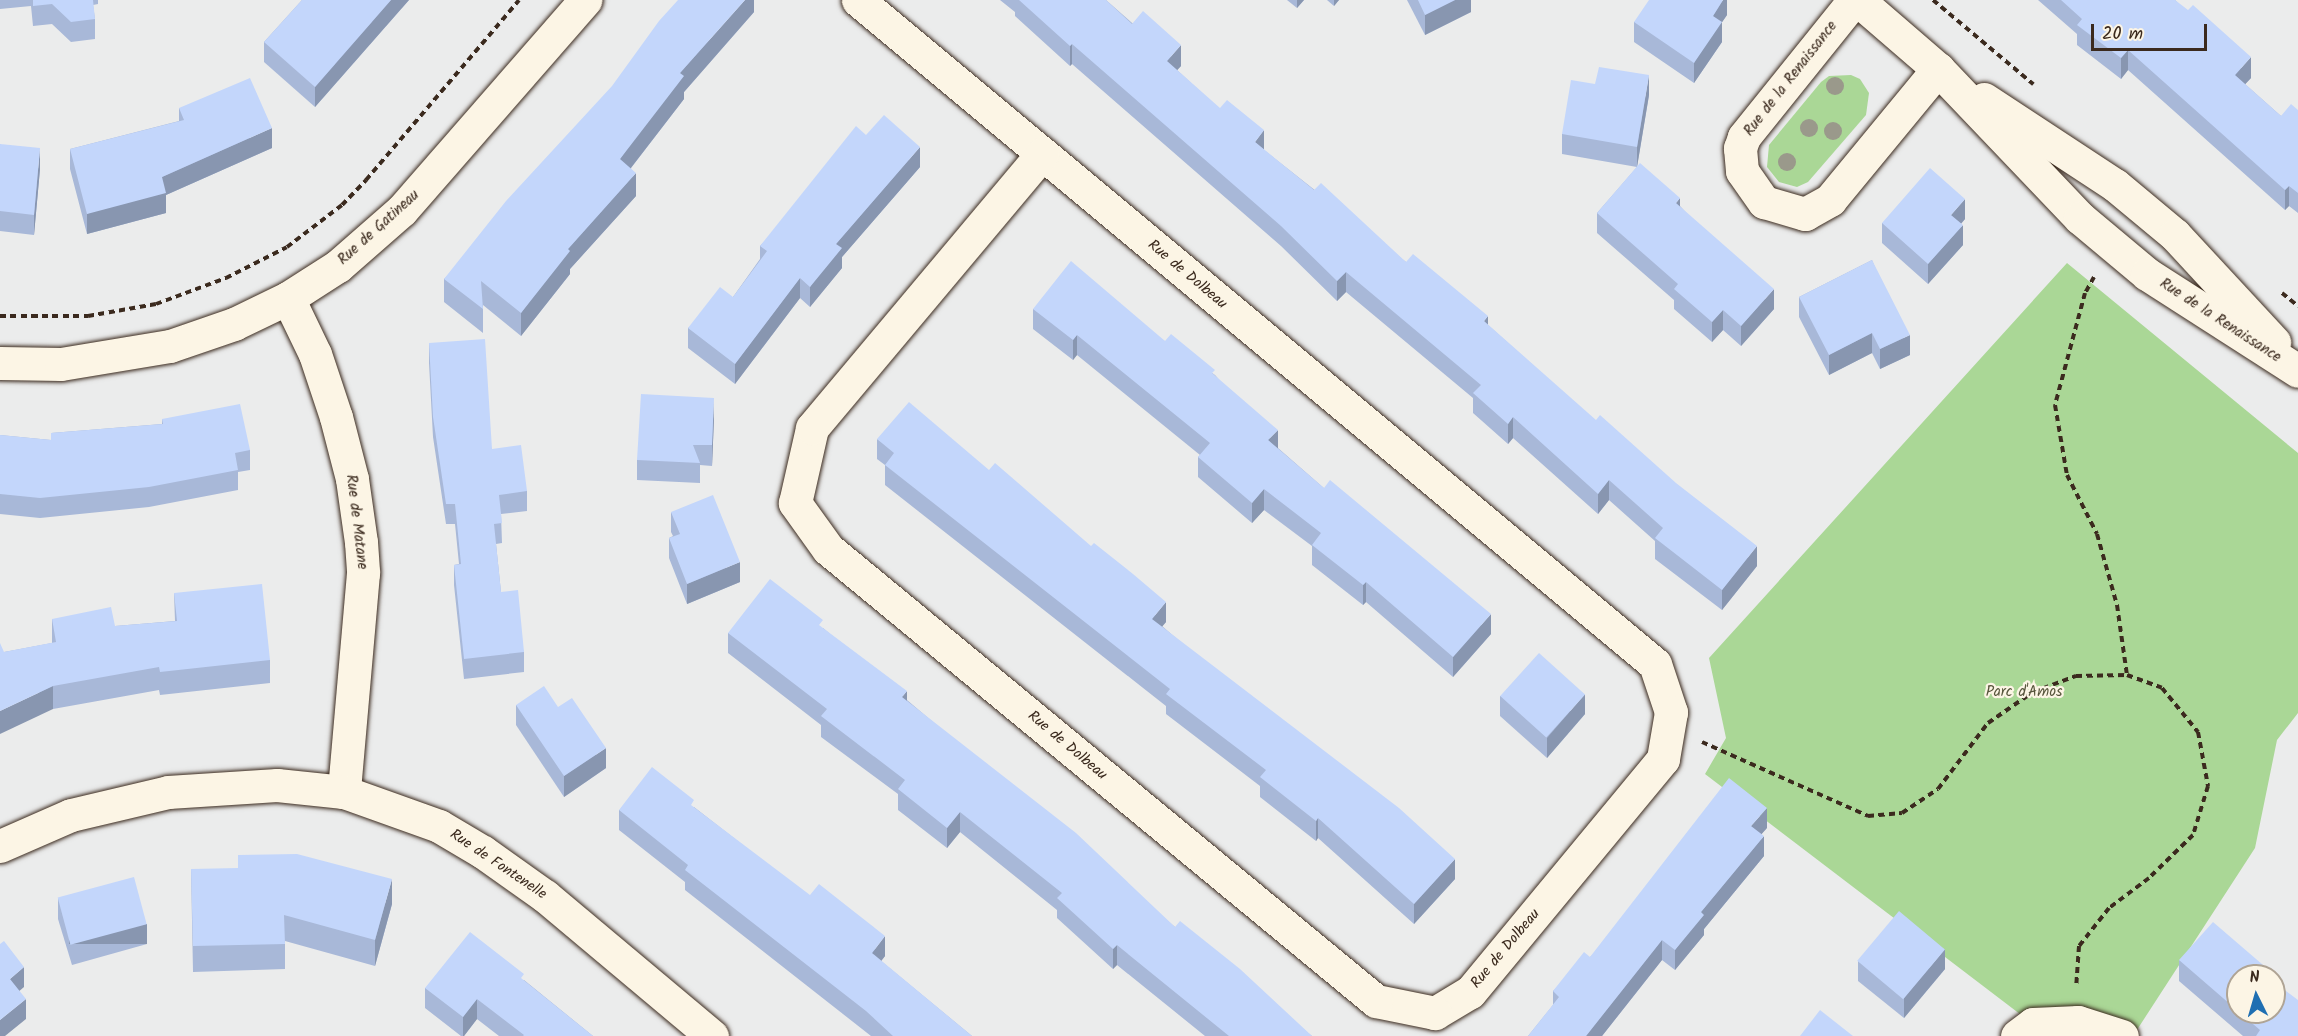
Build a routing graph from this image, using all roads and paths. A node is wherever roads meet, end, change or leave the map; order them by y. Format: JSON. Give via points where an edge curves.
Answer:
{"nodes":[{"id":1,"x":519,"y":0,"type":"edge"},
{"id":2,"x":585,"y":0,"type":"edge"},
{"id":3,"x":858,"y":0,"type":"edge"},
{"id":4,"x":1856,"y":0,"type":"edge"},
{"id":5,"x":1938,"y":69,"type":"junction"},
{"id":6,"x":1042,"y":154,"type":"junction"},
{"id":7,"x":2098,"y":268,"type":"dead end"},
{"id":8,"x":288,"y":298,"type":"junction"},
{"id":9,"x":0,"y":316,"type":"edge"},
{"id":10,"x":0,"y":363,"type":"edge"},
{"id":11,"x":2298,"y":369,"type":"edge"},
{"id":12,"x":2127,"y":675,"type":"junction"},
{"id":13,"x":1669,"y":728,"type":"junction"},
{"id":14,"x":344,"y":792,"type":"junction"},
{"id":15,"x":0,"y":846,"type":"edge"},
{"id":16,"x":2078,"y":1022,"type":"junction"},
{"id":17,"x":712,"y":1036,"type":"edge"},
{"id":18,"x":2018,"y":1036,"type":"edge"},
{"id":19,"x":2122,"y":1036,"type":"edge"}],
"edges":[{"from":1,"to":9,"type":"path","via":[[366,180],[342,205],[287,247],[226,278],[156,304],[88,316]]},
{"from":2,"to":8,"type":"street","name":"Rue de Gatineau","via":[[402,210],[338,266]]},
{"from":3,"to":6,"type":"street","name":"Rue de Dolbeau"},
{"from":4,"to":5,"type":"street","name":"Rue de la Renaissance"},
{"from":4,"to":5,"type":"street","name":"Rue de la Renaissance","via":[[1744,137],[1740,148],[1742,171],[1764,202],[1804,214],[1830,200]]},
{"from":5,"to":11,"type":"street","name":"Rue de la Renaissance","via":[[2080,218],[2105,239],[2147,274]]},
{"from":5,"to":11,"type":"street","name":"Rue de la Renaissance","via":[[2115,185],[2175,235]]},
{"from":6,"to":13,"type":"street","name":"Rue de Dolbeau","via":[[1655,664],[1671,712]]},
{"from":6,"to":13,"type":"street","name":"Rue de Dolbeau","via":[[812,428],[795,503],[828,549],[1376,1002],[1435,1012],[1470,992],[1663,759]]},
{"from":7,"to":12,"type":"path","via":[[2085,293],[2055,405],[2067,475],[2097,534],[2117,605]]},
{"from":8,"to":10,"type":"street","name":"Rue de Gatineau","via":[[234,324],[170,346],[61,364]]},
{"from":8,"to":14,"type":"street","name":"Rue de Matane","via":[[315,354],[336,417],[352,480],[361,542],[363,573]]},
{"from":12,"to":13,"type":"path","via":[[2076,676],[2033,692],[1988,723],[1938,789],[1902,813],[1868,816]]},
{"from":12,"to":16,"type":"path","via":[[2162,688],[2198,732],[2208,786],[2193,836],[2149,878],[2109,908],[2079,946]]},
{"from":14,"to":15,"type":"street","name":"Rue de Fontenelle","via":[[277,785],[168,792],[71,815]]},
{"from":14,"to":17,"type":"street","name":"Rue de Fontenelle","via":[[439,826],[483,852],[545,896]]},
{"from":16,"to":18,"type":"street","via":[[2033,1024]]},
{"from":16,"to":19,"type":"street"}]}
